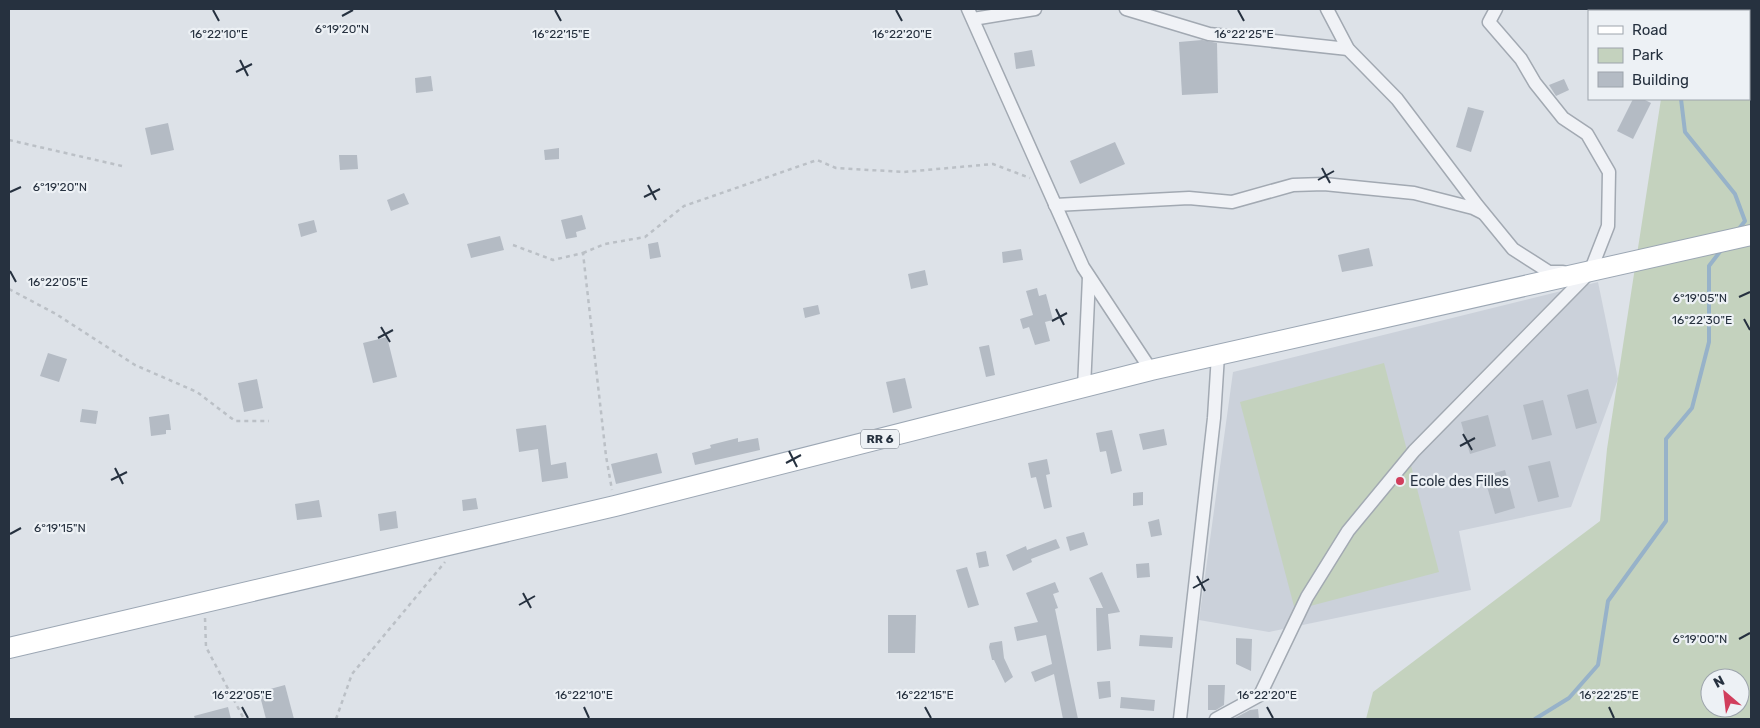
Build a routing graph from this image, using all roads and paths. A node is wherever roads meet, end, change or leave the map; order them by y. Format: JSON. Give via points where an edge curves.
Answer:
{"nodes":[{"id":1,"x":1035,"y":9,"type":"edge"},
{"id":2,"x":1126,"y":9,"type":"edge"},
{"id":3,"x":1327,"y":9,"type":"edge"},
{"id":4,"x":1496,"y":9,"type":"edge"},
{"id":5,"x":971,"y":14,"type":"edge"},
{"id":6,"x":1348,"y":49,"type":"junction"},
{"id":7,"x":9,"y":140,"type":"edge"},
{"id":8,"x":122,"y":166,"type":"dead end"},
{"id":9,"x":1045,"y":184,"type":"junction"},
{"id":10,"x":1054,"y":205,"type":"junction"},
{"id":11,"x":1484,"y":213,"type":"junction"},
{"id":12,"x":1751,"y":235,"type":"edge"},
{"id":13,"x":513,"y":245,"type":"dead end"},
{"id":14,"x":583,"y":253,"type":"junction"},
{"id":15,"x":1590,"y":272,"type":"junction"},
{"id":16,"x":1089,"y":277,"type":"junction"},
{"id":17,"x":9,"y":289,"type":"edge"},
{"id":18,"x":1218,"y":355,"type":"junction"},
{"id":19,"x":1151,"y":370,"type":"junction"},
{"id":20,"x":1084,"y":388,"type":"junction"},
{"id":21,"x":269,"y":421,"type":"dead end"},
{"id":22,"x":615,"y":506,"type":"junction"},
{"id":23,"x":463,"y":542,"type":"junction"},
{"id":24,"x":204,"y":602,"type":"junction"},
{"id":25,"x":9,"y":648,"type":"edge"},
{"id":26,"x":244,"y":719,"type":"edge"},
{"id":27,"x":336,"y":719,"type":"edge"},
{"id":28,"x":1180,"y":719,"type":"edge"},
{"id":29,"x":1216,"y":719,"type":"edge"}],
"edges":[{"from":1,"to":5,"type":"street"},
{"from":2,"to":6,"type":"street","via":[[1209,34]]},
{"from":3,"to":6,"type":"street"},
{"from":4,"to":15,"type":"street","via":[[1489,22],[1521,59],[1535,83],[1563,118],[1587,134],[1609,172],[1608,226]]},
{"from":5,"to":9,"type":"street"},
{"from":6,"to":11,"type":"street","via":[[1397,99]]},
{"from":7,"to":8,"type":"path"},
{"from":9,"to":10,"type":"street"},
{"from":9,"to":14,"type":"path","via":[[993,164],[904,172],[836,168],[817,160],[684,206],[645,238],[605,244]]},
{"from":10,"to":11,"type":"street","via":[[1189,198],[1232,202],[1293,185],[1324,184],[1414,193]]},
{"from":10,"to":16,"type":"street"},
{"from":11,"to":15,"type":"street","via":[[1513,249],[1550,272]]},
{"from":12,"to":15,"type":"main road","number":"RR 6"},
{"from":13,"to":14,"type":"path","via":[[553,260]]},
{"from":14,"to":22,"type":"path","via":[[606,456]]},
{"from":15,"to":18,"type":"main road","number":"RR 6"},
{"from":15,"to":29,"type":"street","via":[[1414,451],[1348,531],[1307,597],[1260,696]]},
{"from":16,"to":19,"type":"street"},
{"from":16,"to":20,"type":"street"},
{"from":17,"to":21,"type":"path","via":[[56,314],[135,365],[197,392],[236,421]]},
{"from":18,"to":19,"type":"main road","number":"RR 6"},
{"from":18,"to":28,"type":"street","via":[[1214,418]]},
{"from":19,"to":20,"type":"main road","number":"RR 6"},
{"from":20,"to":22,"type":"main road","number":"RR 6"},
{"from":22,"to":23,"type":"main road","number":"RR 6"},
{"from":23,"to":24,"type":"main road","number":"RR 6"},
{"from":23,"to":27,"type":"path","via":[[352,674]]},
{"from":24,"to":25,"type":"main road","number":"RR 6"},
{"from":24,"to":26,"type":"path","via":[[206,647]]}]}
